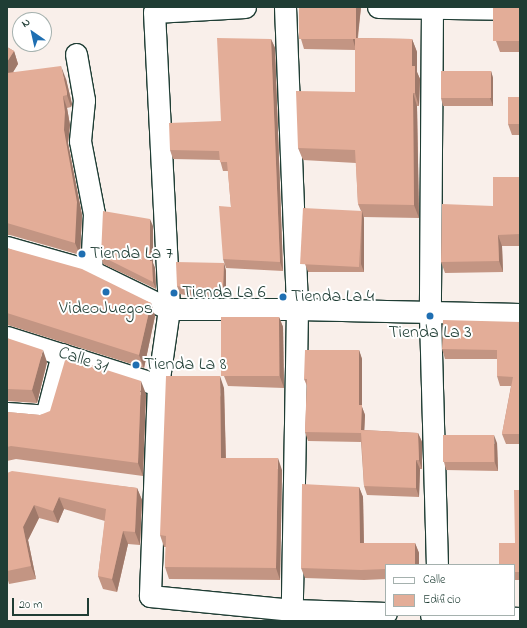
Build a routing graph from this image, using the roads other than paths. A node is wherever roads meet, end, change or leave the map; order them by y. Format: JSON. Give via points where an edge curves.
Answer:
{"nodes":[{"id":1,"x":245,"y":7,"type":"edge"},
{"id":2,"x":285,"y":7,"type":"edge"},
{"id":3,"x":378,"y":7,"type":"edge"},
{"id":4,"x":432,"y":8,"type":"edge"},
{"id":5,"x":520,"y":9,"type":"edge"},
{"id":6,"x":76,"y":54,"type":"dead end"},
{"id":7,"x":7,"y":247,"type":"edge"},
{"id":8,"x":91,"y":271,"type":"junction"},
{"id":9,"x":169,"y":309,"type":"junction"},
{"id":10,"x":297,"y":309,"type":"junction"},
{"id":11,"x":430,"y":312,"type":"junction"},
{"id":12,"x":520,"y":314,"type":"edge"},
{"id":13,"x":7,"y":337,"type":"edge"},
{"id":14,"x":62,"y":354,"type":"junction"},
{"id":15,"x":158,"y":385,"type":"junction"},
{"id":16,"x":7,"y":413,"type":"edge"},
{"id":17,"x":131,"y":487,"type":"edge"},
{"id":18,"x":155,"y":490,"type":"junction"},
{"id":19,"x":437,"y":564,"type":"edge"},
{"id":20,"x":292,"y":610,"type":"junction"},
{"id":21,"x":385,"y":613,"type":"edge"},
{"id":22,"x":465,"y":616,"type":"edge"},
{"id":23,"x":520,"y":618,"type":"edge"}],
"edges":[{"from":1,"to":9,"type":"street","via":[[154,12]]},
{"from":2,"to":10,"type":"street"},
{"from":3,"to":4,"type":"street"},
{"from":4,"to":5,"type":"street"},
{"from":4,"to":11,"type":"street"},
{"from":6,"to":8,"type":"street","via":[[84,100],[80,141],[94,214]]},
{"from":7,"to":8,"type":"street"},
{"from":8,"to":9,"type":"street"},
{"from":9,"to":10,"type":"street"},
{"from":9,"to":15,"type":"street"},
{"from":10,"to":11,"type":"street"},
{"from":10,"to":20,"type":"street"},
{"from":11,"to":12,"type":"street"},
{"from":11,"to":19,"type":"street"},
{"from":13,"to":14,"type":"street","name":"Calle 31"},
{"from":14,"to":15,"type":"street","name":"Calle 31"},
{"from":14,"to":16,"type":"street","via":[[46,416]]},
{"from":15,"to":18,"type":"street"},
{"from":17,"to":18,"type":"street"},
{"from":18,"to":20,"type":"street","via":[[150,596]]},
{"from":20,"to":21,"type":"street"},
{"from":22,"to":23,"type":"street"}]}
